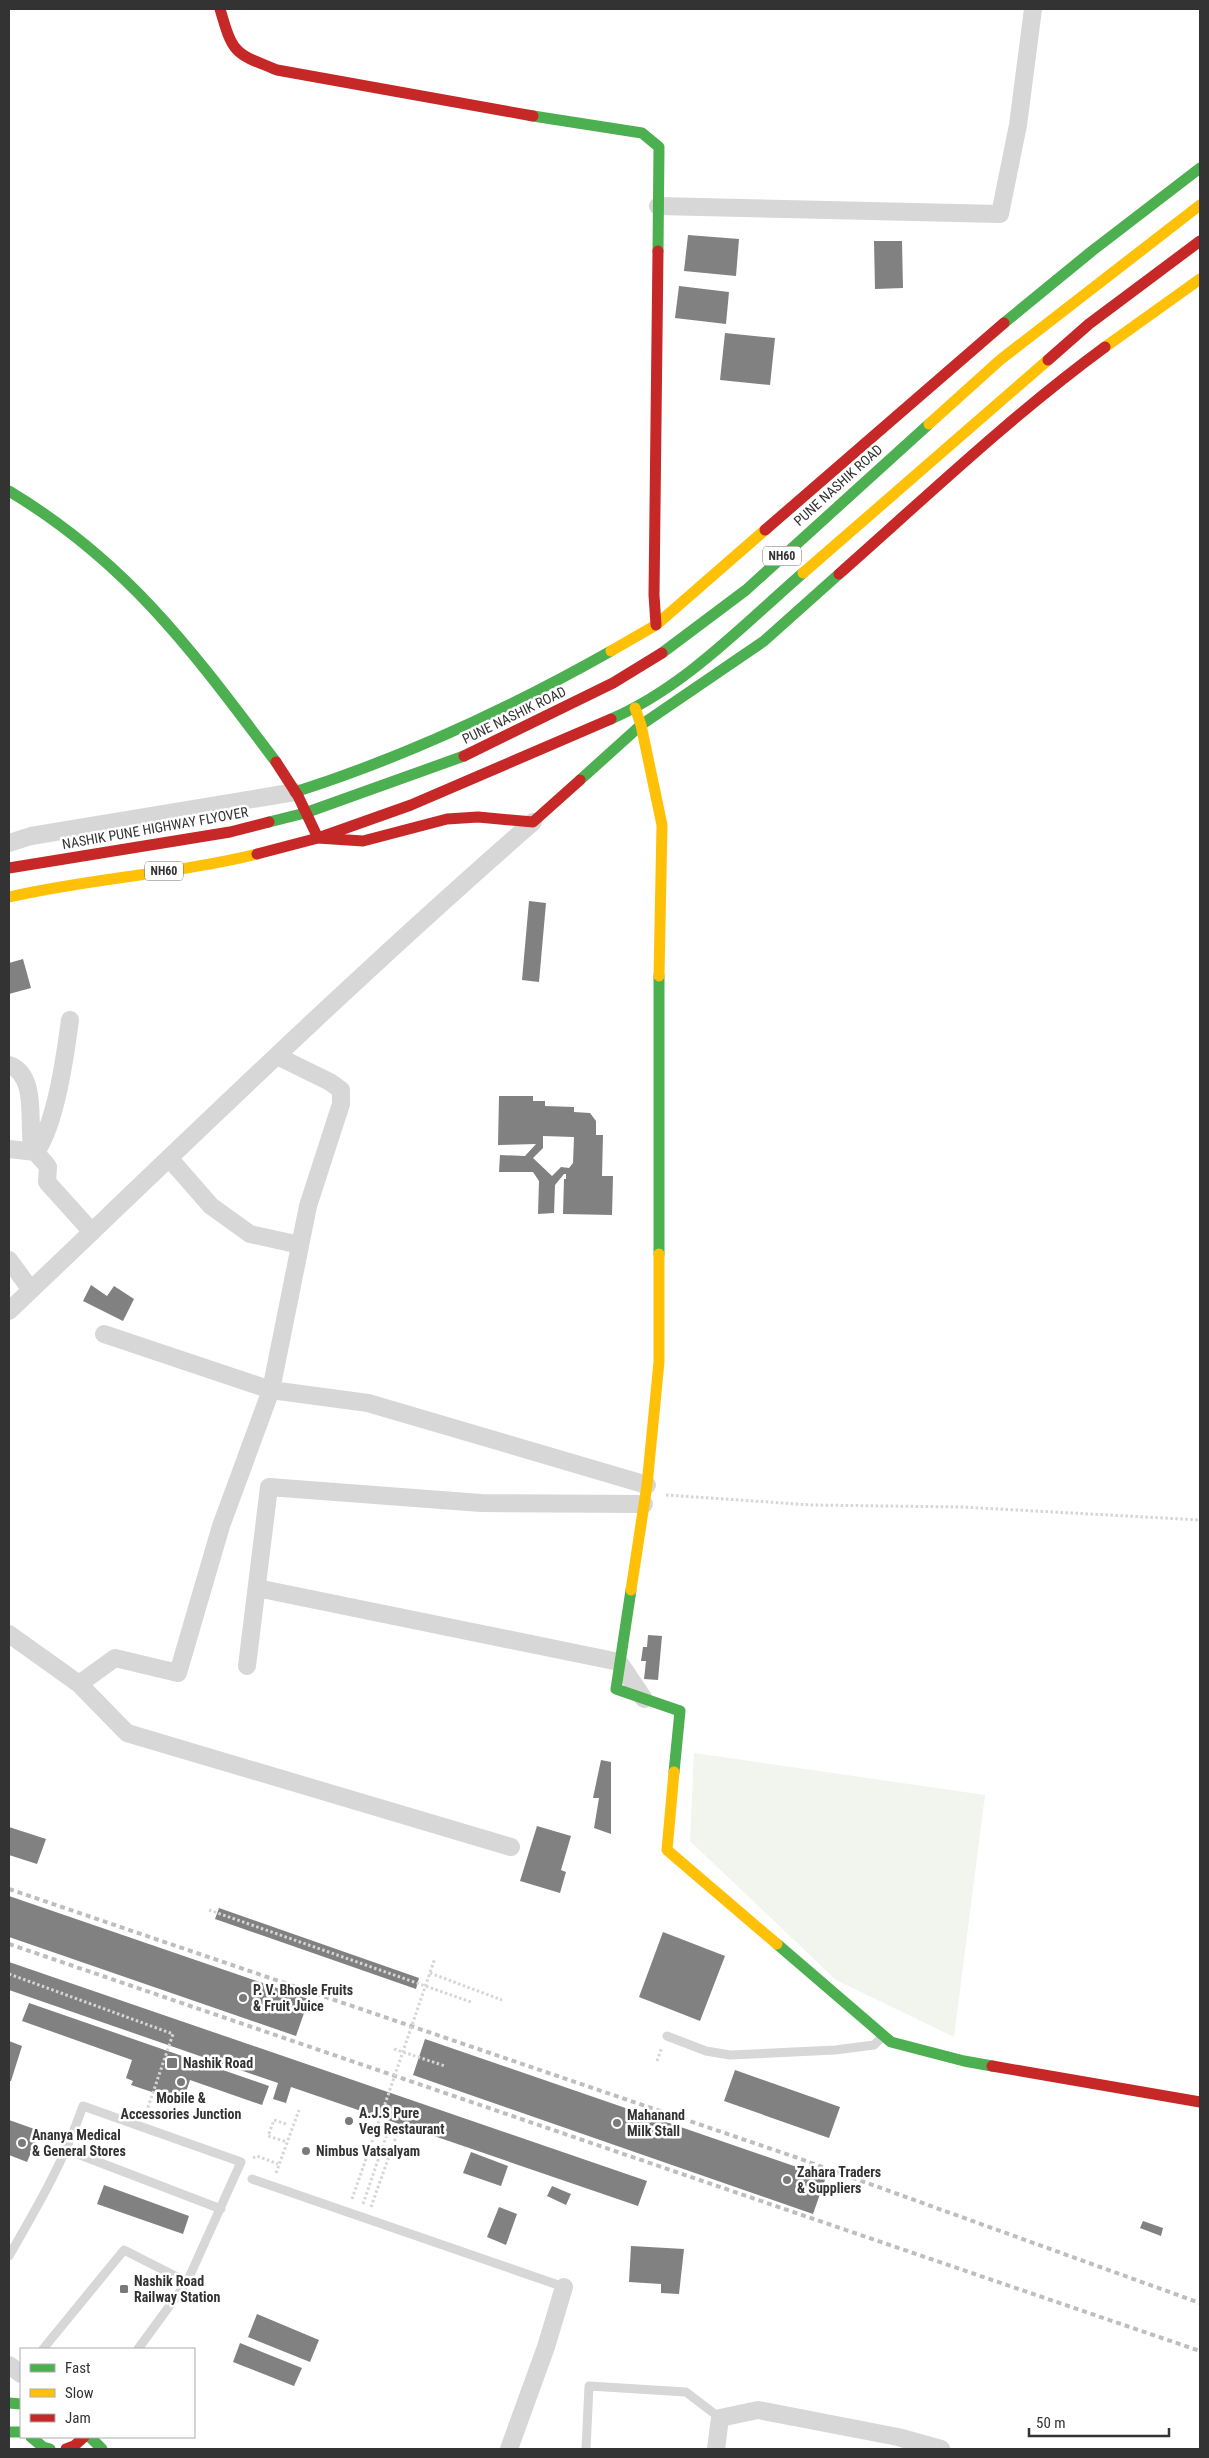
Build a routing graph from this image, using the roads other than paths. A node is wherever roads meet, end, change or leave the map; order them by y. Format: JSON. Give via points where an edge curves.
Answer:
{"nodes":[{"id":1,"x":220,"y":9,"type":"edge"},
{"id":2,"x":1033,"y":9,"type":"edge"},
{"id":3,"x":1200,"y":168,"type":"edge"},
{"id":4,"x":1200,"y":205,"type":"edge"},
{"id":5,"x":658,"y":206,"type":"junction"},
{"id":6,"x":1200,"y":240,"type":"edge"},
{"id":7,"x":1200,"y":279,"type":"edge"},
{"id":8,"x":9,"y":491,"type":"edge"},
{"id":9,"x":656,"y":625,"type":"junction"},
{"id":10,"x":635,"y":708,"type":"junction"},
{"id":11,"x":641,"y":725,"type":"junction"},
{"id":12,"x":295,"y":792,"type":"junction"},
{"id":13,"x":305,"y":813,"type":"junction"},
{"id":14,"x":533,"y":822,"type":"junction"},
{"id":15,"x":318,"y":838,"type":"junction"},
{"id":16,"x":9,"y":843,"type":"edge"},
{"id":17,"x":9,"y":868,"type":"edge"},
{"id":18,"x":9,"y":897,"type":"edge"},
{"id":19,"x":70,"y":1020,"type":"dead end"},
{"id":20,"x":277,"y":1056,"type":"junction"},
{"id":21,"x":9,"y":1065,"type":"edge"},
{"id":22,"x":9,"y":1149,"type":"edge"},
{"id":23,"x":36,"y":1152,"type":"junction"},
{"id":24,"x":169,"y":1158,"type":"junction"},
{"id":25,"x":92,"y":1232,"type":"junction"},
{"id":26,"x":300,"y":1245,"type":"junction"},
{"id":27,"x":9,"y":1260,"type":"edge"},
{"id":28,"x":31,"y":1290,"type":"junction"},
{"id":29,"x":9,"y":1310,"type":"edge"},
{"id":30,"x":104,"y":1334,"type":"dead end"},
{"id":31,"x":271,"y":1390,"type":"junction"},
{"id":32,"x":646,"y":1494,"type":"junction"},
{"id":33,"x":256,"y":1588,"type":"junction"},
{"id":34,"x":9,"y":1634,"type":"edge"},
{"id":35,"x":620,"y":1664,"type":"junction"},
{"id":36,"x":247,"y":1666,"type":"dead end"},
{"id":37,"x":78,"y":1684,"type":"junction"},
{"id":38,"x":644,"y":1699,"type":"joint"},
{"id":39,"x":511,"y":1847,"type":"dead end"},
{"id":40,"x":667,"y":2036,"type":"dead end"},
{"id":41,"x":884,"y":2036,"type":"junction"},
{"id":42,"x":1200,"y":2102,"type":"edge"},
{"id":43,"x":67,"y":2150,"type":"junction"},
{"id":44,"x":252,"y":2179,"type":"dead end"},
{"id":45,"x":221,"y":2209,"type":"junction"},
{"id":46,"x":9,"y":2256,"type":"edge"},
{"id":47,"x":186,"y":2282,"type":"junction"},
{"id":48,"x":564,"y":2287,"type":"joint"},
{"id":49,"x":44,"y":2348,"type":"edge"},
{"id":50,"x":139,"y":2348,"type":"edge"},
{"id":51,"x":9,"y":2364,"type":"edge"},
{"id":52,"x":20,"y":2373,"type":"edge"},
{"id":53,"x":720,"y":2418,"type":"junction"},
{"id":54,"x":32,"y":2438,"type":"edge"},
{"id":55,"x":83,"y":2438,"type":"edge"},
{"id":56,"x":91,"y":2438,"type":"edge"},
{"id":57,"x":72,"y":2448,"type":"edge"},
{"id":58,"x":50,"y":2449,"type":"edge"},
{"id":59,"x":102,"y":2449,"type":"edge"},
{"id":60,"x":509,"y":2449,"type":"edge"},
{"id":61,"x":586,"y":2449,"type":"edge"},
{"id":62,"x":716,"y":2449,"type":"edge"},
{"id":63,"x":941,"y":2449,"type":"edge"}],
"edges":[{"from":1,"to":5,"type":"main road","via":[[229,41],[244,56],[277,70],[642,133],[659,147]]},
{"from":2,"to":5,"type":"street","via":[[1018,125],[1000,214]]},
{"from":3,"to":9,"type":"main road","via":[[958,361]]},
{"from":4,"to":13,"type":"main road","name":"PUNE NASHIK ROAD","number":"NH60","via":[[1000,360],[746,590],[674,646],[613,683],[456,760]]},
{"from":5,"to":9,"type":"main road"},
{"from":6,"to":10,"type":"main road","number":"NH60","via":[[1089,324],[690,672]]},
{"from":7,"to":11,"type":"main road","via":[[1074,370],[764,641]]},
{"from":8,"to":12,"type":"main road","via":[[27,500],[96,552],[179,634],[228,696]]},
{"from":9,"to":12,"type":"main road","via":[[540,691],[351,774]]},
{"from":10,"to":11,"type":"main road"},
{"from":10,"to":15,"type":"main road","number":"NH60","via":[[411,805]]},
{"from":11,"to":14,"type":"main road"},
{"from":11,"to":32,"type":"main road","via":[[662,825],[658,1066],[659,1362]]},
{"from":12,"to":13,"type":"main road"},
{"from":12,"to":16,"type":"street","via":[[31,836]]},
{"from":13,"to":15,"type":"main road"},
{"from":13,"to":17,"type":"main road","name":"NASHIK PUNE HIGHWAY FLYOVER","number":"NH60","via":[[230,832]]},
{"from":14,"to":15,"type":"main road","via":[[478,817],[447,819],[363,841]]},
{"from":14,"to":20,"type":"street"},
{"from":15,"to":18,"type":"main road","number":"NH60","via":[[216,864],[53,887]]},
{"from":19,"to":23,"type":"street","via":[[47,1132]]},
{"from":20,"to":24,"type":"street"},
{"from":20,"to":26,"type":"street","via":[[341,1090],[340,1104],[308,1206]]},
{"from":21,"to":23,"type":"street","via":[[17,1069],[27,1088],[32,1146]]},
{"from":22,"to":23,"type":"street"},
{"from":23,"to":25,"type":"street","via":[[48,1167],[47,1182],[51,1189]]},
{"from":24,"to":25,"type":"street"},
{"from":24,"to":26,"type":"street","via":[[211,1206],[250,1234]]},
{"from":25,"to":28,"type":"street"},
{"from":26,"to":31,"type":"street"},
{"from":27,"to":28,"type":"street"},
{"from":28,"to":29,"type":"street"},
{"from":30,"to":31,"type":"street"},
{"from":31,"to":32,"type":"street","via":[[368,1403]]},
{"from":31,"to":37,"type":"street","via":[[221,1526],[178,1673],[115,1658]]},
{"from":32,"to":33,"type":"street","via":[[481,1503],[269,1486]]},
{"from":32,"to":35,"type":"main road"},
{"from":33,"to":35,"type":"street"},
{"from":33,"to":36,"type":"street"},
{"from":34,"to":37,"type":"street"},
{"from":35,"to":38,"type":"street"},
{"from":37,"to":39,"type":"street","via":[[127,1733]]},
{"from":38,"to":41,"type":"main road","via":[[680,1711],[666,1850]]},
{"from":40,"to":41,"type":"lane","via":[[706,2051],[730,2055],[835,2050],[874,2045]]},
{"from":41,"to":42,"type":"main road","via":[[892,2042],[964,2060]]},
{"from":43,"to":45,"type":"lane"},
{"from":43,"to":45,"type":"lane","via":[[84,2106],[241,2162]]},
{"from":43,"to":46,"type":"lane"},
{"from":44,"to":48,"type":"lane"},
{"from":45,"to":47,"type":"lane"},
{"from":47,"to":49,"type":"lane","via":[[124,2250]]},
{"from":47,"to":50,"type":"lane"},
{"from":48,"to":60,"type":"street"},
{"from":51,"to":52,"type":"street"},
{"from":53,"to":61,"type":"lane","via":[[686,2392],[590,2386]]},
{"from":53,"to":62,"type":"street"},
{"from":53,"to":63,"type":"street","via":[[758,2410],[898,2437]]},
{"from":54,"to":58,"type":"main road"},
{"from":55,"to":57,"type":"main road"},
{"from":56,"to":59,"type":"main road"}]}
